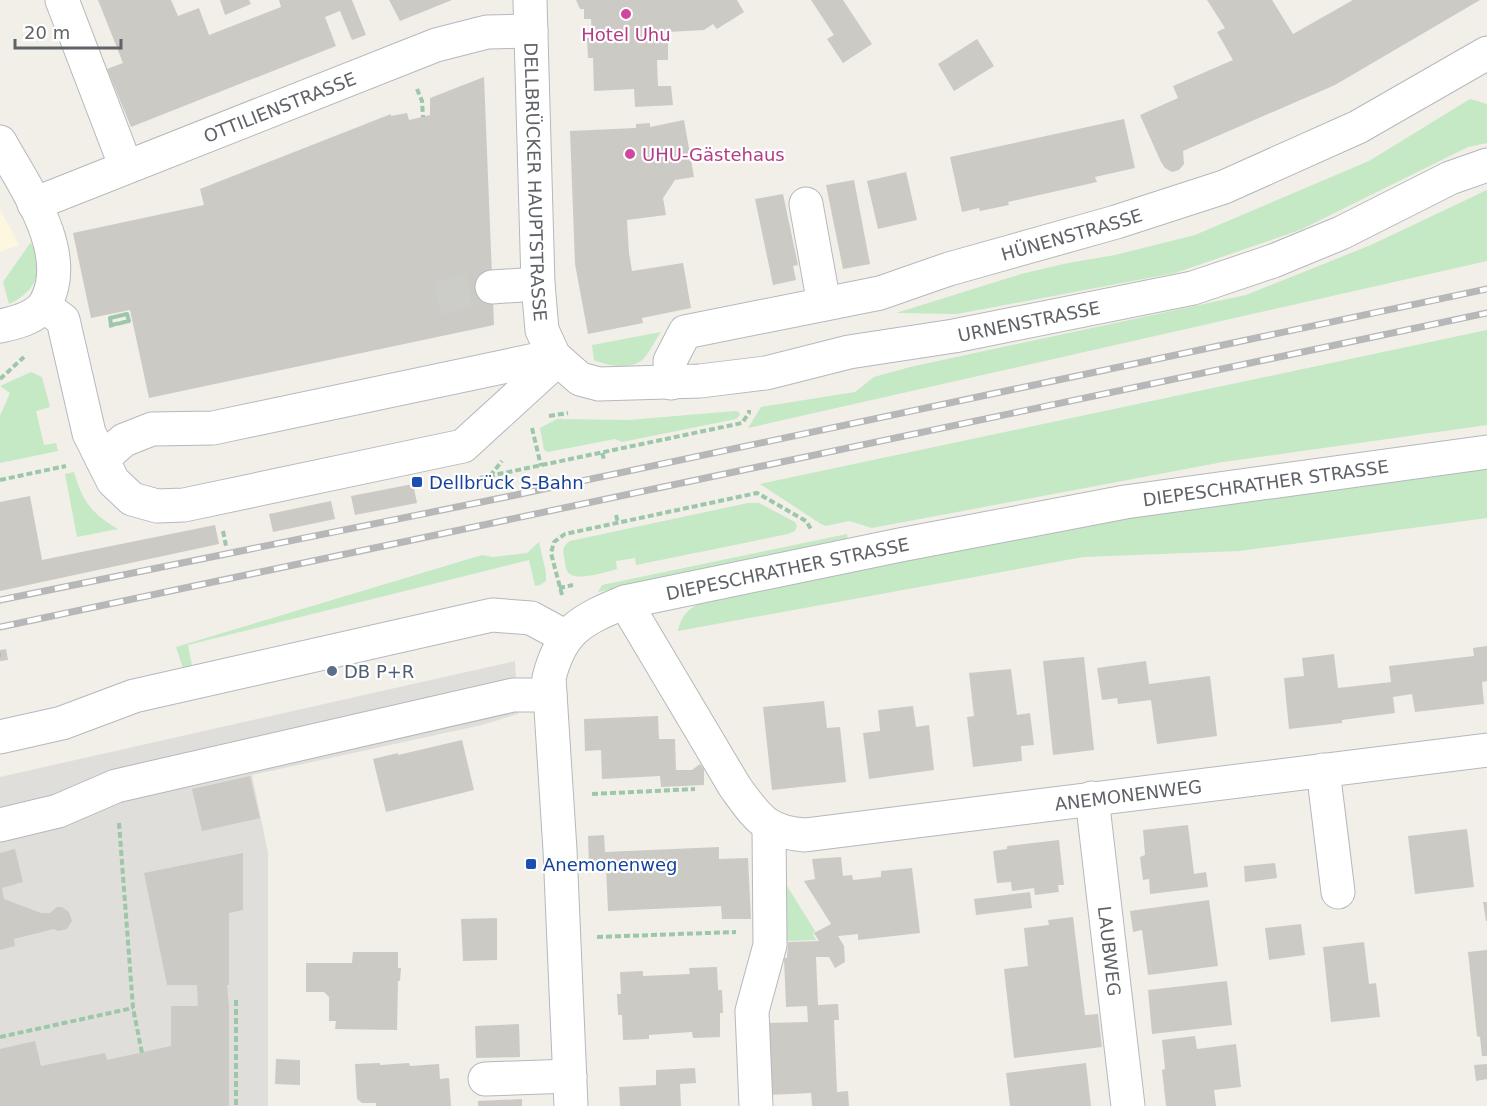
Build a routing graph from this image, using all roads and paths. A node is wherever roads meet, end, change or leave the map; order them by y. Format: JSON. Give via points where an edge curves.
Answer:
{"nodes":[{"id":1,"x":62,"y":0,"type":"edge"},
{"id":2,"x":531,"y":15,"type":"edge"},
{"id":3,"x":1487,"y":53,"type":"edge"},
{"id":4,"x":4,"y":160,"type":"edge"},
{"id":5,"x":1487,"y":165,"type":"edge"},
{"id":6,"x":126,"y":167,"type":"junction"},
{"id":7,"x":34,"y":204,"type":"junction"},
{"id":8,"x":806,"y":204,"type":"dead end"},
{"id":9,"x":538,"y":284,"type":"junction"},
{"id":10,"x":60,"y":286,"type":"junction"},
{"id":11,"x":492,"y":286,"type":"tunnel mouth"},
{"id":12,"x":824,"y":304,"type":"junction"},
{"id":13,"x":109,"y":316,"type":"junction"},
{"id":14,"x":0,"y":326,"type":"edge"},
{"id":15,"x":109,"y":326,"type":"dead end"},
{"id":16,"x":555,"y":358,"type":"junction"},
{"id":17,"x":671,"y":383,"type":"junction"},
{"id":18,"x":748,"y":403,"type":"dead end"},
{"id":19,"x":524,"y":432,"type":"dead end"},
{"id":20,"x":1487,"y":452,"type":"edge"},
{"id":21,"x":602,"y":453,"type":"junction"},
{"id":22,"x":102,"y":459,"type":"junction"},
{"id":23,"x":504,"y":459,"type":"dead end"},
{"id":24,"x":604,"y":459,"type":"dead end"},
{"id":25,"x":541,"y":466,"type":"junction"},
{"id":26,"x":490,"y":476,"type":"junction"},
{"id":27,"x":483,"y":477,"type":"dead end"},
{"id":28,"x":0,"y":480,"type":"edge"},
{"id":29,"x":616,"y":515,"type":"dead end"},
{"id":30,"x":618,"y":522,"type":"junction"},
{"id":31,"x":812,"y":536,"type":"dead end"},
{"id":32,"x":625,"y":603,"type":"junction"},
{"id":33,"x":571,"y":633,"type":"junction"},
{"id":34,"x":550,"y":695,"type":"junction"},
{"id":35,"x":0,"y":738,"type":"edge"},
{"id":36,"x":1487,"y":750,"type":"edge"},
{"id":37,"x":1323,"y":770,"type":"junction"},
{"id":38,"x":117,"y":786,"type":"junction"},
{"id":39,"x":735,"y":787,"type":"junction"},
{"id":40,"x":556,"y":796,"type":"junction"},
{"id":41,"x":1092,"y":798,"type":"junction"},
{"id":42,"x":0,"y":825,"type":"edge"},
{"id":43,"x":769,"y":827,"type":"junction"},
{"id":44,"x":1338,"y":892,"type":"dead end"},
{"id":45,"x":770,"y":931,"type":"junction"},
{"id":46,"x":564,"y":938,"type":"junction"},
{"id":47,"x":236,"y":1000,"type":"dead end"},
{"id":48,"x":133,"y":1008,"type":"junction"},
{"id":49,"x":0,"y":1037,"type":"edge"},
{"id":50,"x":142,"y":1053,"type":"dead end"},
{"id":51,"x":485,"y":1079,"type":"dead end"},
{"id":52,"x":570,"y":1091,"type":"edge"},
{"id":53,"x":236,"y":1106,"type":"edge"},
{"id":54,"x":756,"y":1106,"type":"edge"},
{"id":55,"x":1128,"y":1106,"type":"edge"}],
"edges":[{"from":1,"to":6,"type":"street"},
{"from":2,"to":6,"type":"street","name":"OTTILIENSTRASSE","via":[[488,32],[436,45]]},
{"from":2,"to":9,"type":"street","name":"DELLBRÜCKER HAUPTSTRASSE"},
{"from":3,"to":12,"type":"street","name":"HÜNENSTRASSE","via":[[1358,127],[1224,187],[949,269],[880,294]]},
{"from":4,"to":7,"type":"street"},
{"from":5,"to":17,"type":"street","name":"URNENSTRASSE","via":[[1450,178],[1341,233],[1193,288],[954,336],[849,352],[766,373]]},
{"from":6,"to":7,"type":"street","name":"OTTILIENSTRASSE"},
{"from":7,"to":10,"type":"street","via":[[51,244]]},
{"from":8,"to":12,"type":"street"},
{"from":9,"to":11,"type":"street"},
{"from":9,"to":16,"type":"street","name":"DELLBRÜCKER HAUPTSTRASSE","via":[[542,330]]},
{"from":10,"to":14,"type":"street","via":[[25,320]]},
{"from":10,"to":22,"type":"street","via":[[63,320],[89,433]]},
{"from":12,"to":17,"type":"street","name":"HÜNENSTRASSE","via":[[685,332],[670,361]]},
{"from":13,"to":13,"type":"path","via":[[111,325],[129,321],[127,314]]},
{"from":13,"to":15,"type":"path","via":[[127,314],[129,321]]},
{"from":16,"to":17,"type":"street","name":"URNENSTRASSE","via":[[580,379],[599,384]]},
{"from":16,"to":22,"type":"street","via":[[213,428],[152,429],[124,440]]},
{"from":16,"to":22,"type":"street","via":[[463,446],[184,505],[157,506],[132,499],[113,481]]},
{"from":18,"to":21,"type":"path","via":[[749,413],[742,423]]},
{"from":19,"to":25,"type":"path","via":[[531,423]]},
{"from":20,"to":32,"type":"street","name":"DIEPESCHRATHER STRASSE","via":[[1125,502]]},
{"from":21,"to":24,"type":"path"},
{"from":21,"to":25,"type":"path"},
{"from":22,"to":28,"type":"path"},
{"from":23,"to":26,"type":"path"},
{"from":25,"to":26,"type":"path"},
{"from":26,"to":27,"type":"path"},
{"from":29,"to":30,"type":"path"},
{"from":30,"to":31,"type":"path","via":[[757,492],[806,521]]},
{"from":30,"to":33,"type":"path","via":[[565,534],[554,542],[551,554]]},
{"from":32,"to":33,"type":"street","name":"DIEPESCHRATHER STRASSE","via":[[587,618]]},
{"from":32,"to":39,"type":"street"},
{"from":33,"to":34,"type":"street","via":[[554,656]]},
{"from":33,"to":35,"type":"street","via":[[531,618],[492,615],[134,696],[62,723]]},
{"from":34,"to":38,"type":"street","via":[[513,695]]},
{"from":34,"to":40,"type":"street"},
{"from":36,"to":37,"type":"street","name":"ANEMONENWEG"},
{"from":37,"to":41,"type":"street","name":"ANEMONENWEG"},
{"from":37,"to":44,"type":"street"},
{"from":38,"to":42,"type":"street","via":[[58,811]]},
{"from":38,"to":48,"type":"path"},
{"from":39,"to":40,"type":"path"},
{"from":39,"to":43,"type":"street","via":[[754,814]]},
{"from":40,"to":46,"type":"street"},
{"from":41,"to":43,"type":"street","name":"ANEMONENWEG","via":[[805,835],[786,834]]},
{"from":41,"to":55,"type":"street","name":"LAUBWEG"},
{"from":43,"to":45,"type":"street"},
{"from":45,"to":46,"type":"path"},
{"from":45,"to":54,"type":"street","via":[[770,945],[752,1011]]},
{"from":46,"to":52,"type":"street"},
{"from":47,"to":53,"type":"path"},
{"from":48,"to":49,"type":"path"},
{"from":48,"to":50,"type":"path"},
{"from":51,"to":52,"type":"street"}]}
